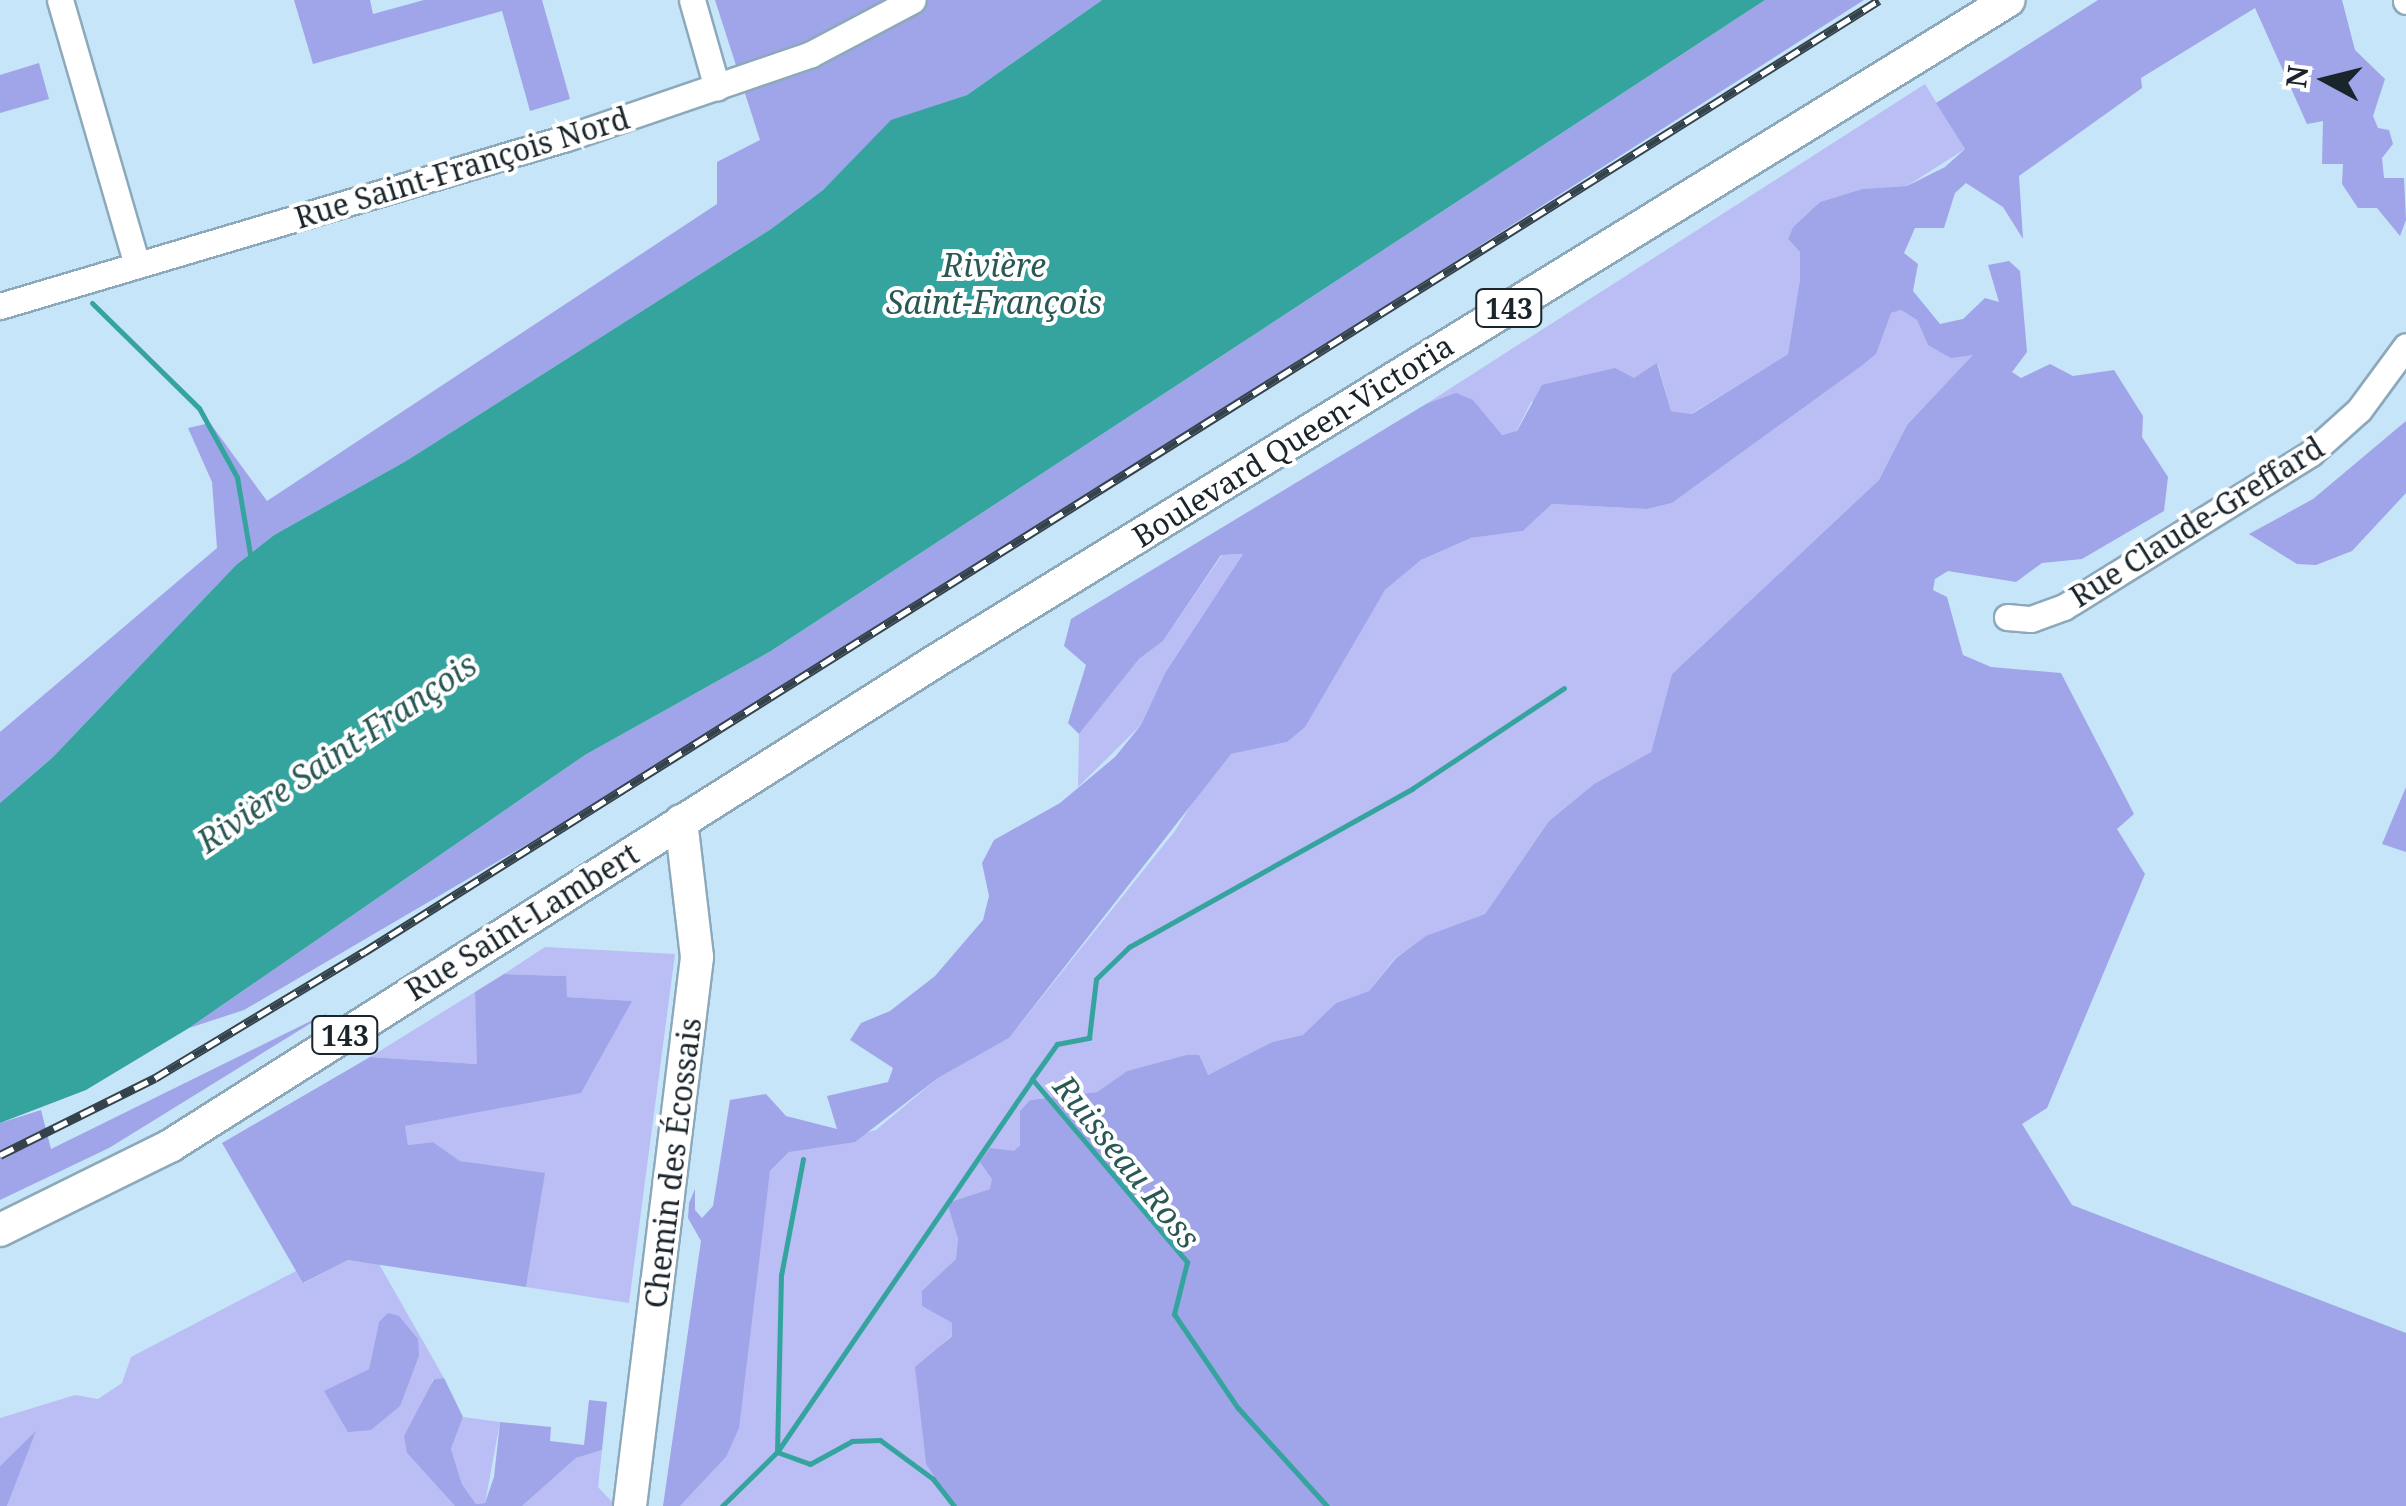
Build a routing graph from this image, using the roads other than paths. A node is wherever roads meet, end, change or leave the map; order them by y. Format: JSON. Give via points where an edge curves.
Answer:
{"nodes":[{"id":1,"x":60,"y":0,"type":"edge"},
{"id":2,"x":692,"y":0,"type":"edge"},
{"id":3,"x":913,"y":0,"type":"edge"},
{"id":4,"x":2009,"y":0,"type":"edge"},
{"id":5,"x":717,"y":88,"type":"junction"},
{"id":6,"x":137,"y":265,"type":"junction"},
{"id":7,"x":0,"y":306,"type":"edge"},
{"id":8,"x":2406,"y":346,"type":"edge"},
{"id":9,"x":2007,"y":616,"type":"dead end"},
{"id":10,"x":681,"y":821,"type":"junction"},
{"id":11,"x":0,"y":1230,"type":"edge"},
{"id":12,"x":630,"y":1506,"type":"edge"}],
"edges":[{"from":1,"to":6,"type":"street"},
{"from":2,"to":5,"type":"street"},
{"from":3,"to":5,"type":"street","name":"Rue Saint-François Nord","via":[[811,54]]},
{"from":4,"to":10,"type":"main road","name":"Boulevard Queen-Victoria","number":"143"},
{"from":5,"to":6,"type":"street","name":"Rue Saint-François Nord"},
{"from":6,"to":7,"type":"street","name":"Rue Saint-François Nord"},
{"from":8,"to":9,"type":"street","name":"Rue Claude-Greffard","via":[[2359,410],[2311,453],[2064,607],[2032,619]]},
{"from":10,"to":11,"type":"main road","name":"Rue Saint-Lambert","number":"143","via":[[170,1146]]},
{"from":10,"to":12,"type":"main road","name":"Chemin des Écossais","via":[[697,957]]}]}
